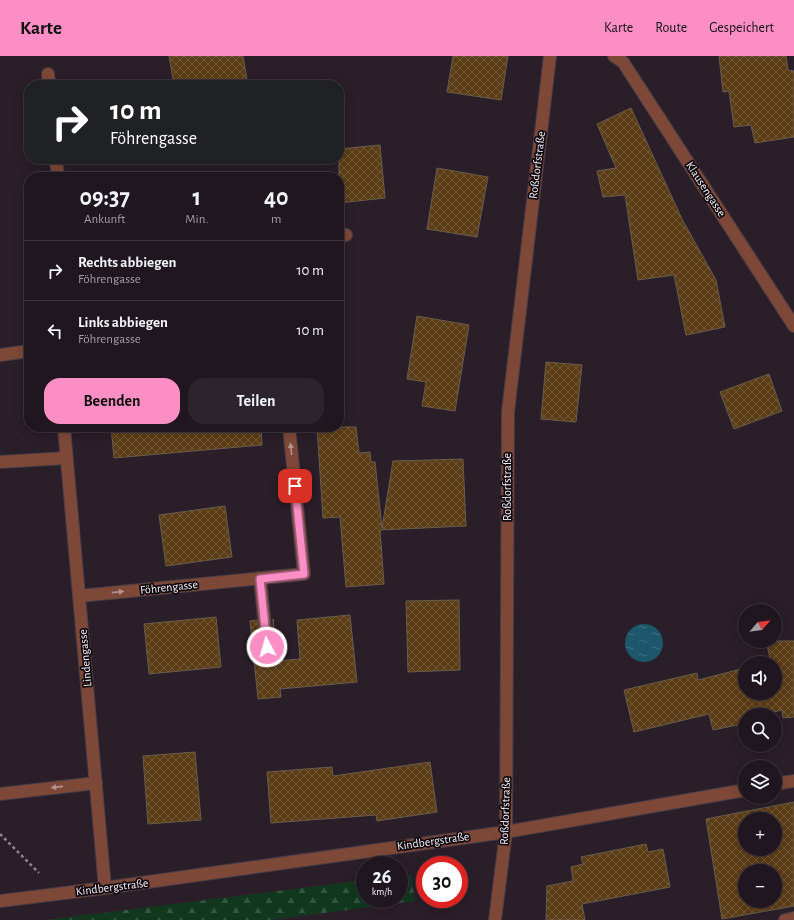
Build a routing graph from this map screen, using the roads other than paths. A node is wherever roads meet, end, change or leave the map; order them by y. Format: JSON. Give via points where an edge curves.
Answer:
{"nodes":[{"id":1,"x":550,"y":56,"type":"edge"},
{"id":2,"x":614,"y":56,"type":"edge"},
{"id":3,"x":794,"y":326,"type":"edge"},
{"id":4,"x":24,"y":352,"type":"edge"},
{"id":5,"x":0,"y":355,"type":"edge"},
{"id":6,"x":64,"y":432,"type":"edge"},
{"id":7,"x":290,"y":432,"type":"edge"},
{"id":8,"x":66,"y":458,"type":"junction"},
{"id":9,"x":0,"y":462,"type":"edge"},
{"id":10,"x":260,"y":579,"type":"junction"},
{"id":11,"x":79,"y":596,"type":"junction"},
{"id":12,"x":267,"y":647,"type":"dead end"},
{"id":13,"x":794,"y":781,"type":"edge"},
{"id":14,"x":96,"y":783,"type":"junction"},
{"id":15,"x":782,"y":783,"type":"edge"},
{"id":16,"x":738,"y":791,"type":"edge"},
{"id":17,"x":0,"y":794,"type":"edge"},
{"id":18,"x":506,"y":832,"type":"junction"},
{"id":19,"x":106,"y":888,"type":"junction"},
{"id":20,"x":0,"y":901,"type":"edge"},
{"id":21,"x":794,"y":918,"type":"edge"},
{"id":22,"x":495,"y":920,"type":"edge"},
{"id":23,"x":785,"y":920,"type":"edge"}],
"edges":[{"from":1,"to":18,"type":"street","name":"Roßdorfstraße","via":[[508,412]]},
{"from":2,"to":3,"type":"street","name":"Klausengasse","via":[[623,62]]},
{"from":4,"to":5,"type":"street"},
{"from":6,"to":8,"type":"street","name":"Lindengasse"},
{"from":10,"to":7,"type":"street","name":"Föhrengasse","one_way":true,"via":[[304,574]]},
{"from":8,"to":9,"type":"street"},
{"from":8,"to":11,"type":"street","name":"Lindengasse"},
{"from":11,"to":10,"type":"street","name":"Föhrengasse","one_way":true},
{"from":10,"to":12,"type":"street"},
{"from":11,"to":14,"type":"street","name":"Lindengasse"},
{"from":13,"to":15,"type":"street"},
{"from":14,"to":17,"type":"street","one_way":true},
{"from":14,"to":19,"type":"street","name":"Lindengasse"},
{"from":16,"to":18,"type":"street","name":"Kindbergstraße"},
{"from":18,"to":19,"type":"street","name":"Kindbergstraße"},
{"from":18,"to":22,"type":"street","name":"Roßdorfstraße"},
{"from":19,"to":20,"type":"street","name":"Kindbergstraße"},
{"from":21,"to":23,"type":"street"}]}
